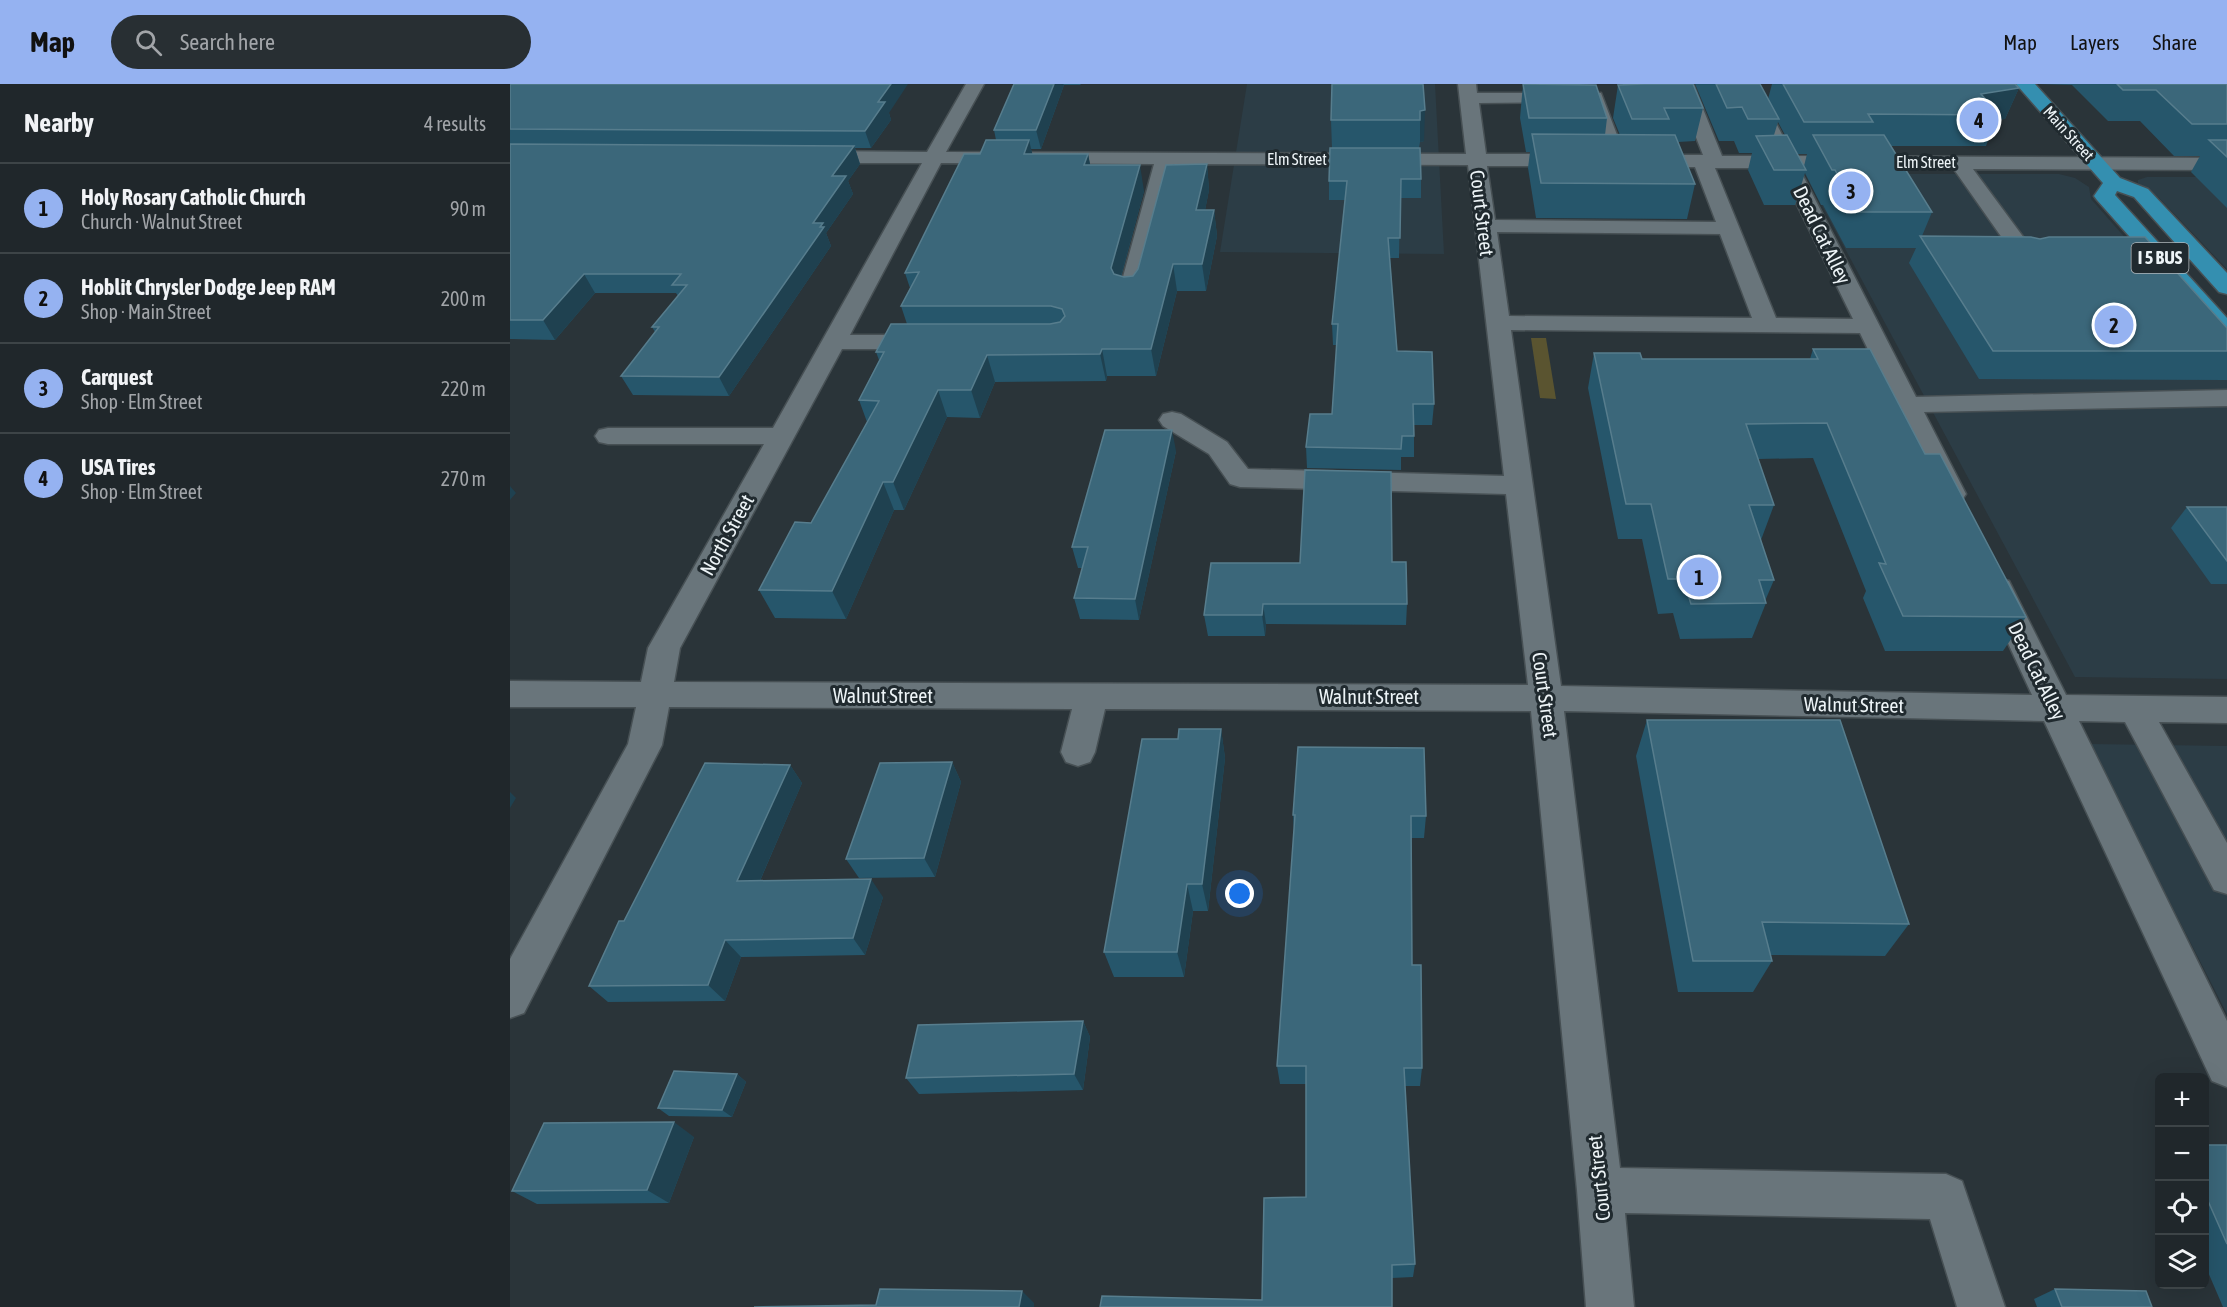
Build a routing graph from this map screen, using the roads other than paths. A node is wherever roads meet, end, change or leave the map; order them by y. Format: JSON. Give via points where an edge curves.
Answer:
{"nodes":[{"id":1,"x":975,"y":84,"type":"edge"},
{"id":2,"x":1684,"y":84,"type":"edge"},
{"id":3,"x":1747,"y":84,"type":"edge"},
{"id":4,"x":2025,"y":84,"type":"edge"},
{"id":5,"x":1467,"y":91,"type":"edge"},
{"id":6,"x":793,"y":157,"type":"edge"},
{"id":7,"x":934,"y":159,"type":"junction"},
{"id":8,"x":1165,"y":159,"type":"junction"},
{"id":9,"x":1475,"y":159,"type":"junction"},
{"id":10,"x":1617,"y":160,"type":"junction"},
{"id":11,"x":1709,"y":162,"type":"junction"},
{"id":12,"x":1786,"y":162,"type":"junction"},
{"id":13,"x":1958,"y":162,"type":"junction"},
{"id":14,"x":2097,"y":163,"type":"junction"},
{"id":15,"x":2227,"y":164,"type":"edge"},
{"id":16,"x":2113,"y":182,"type":"junction"},
{"id":17,"x":1484,"y":226,"type":"junction"},
{"id":18,"x":1729,"y":228,"type":"junction"},
{"id":19,"x":2027,"y":258,"type":"edge"},
{"id":20,"x":2227,"y":287,"type":"edge"},
{"id":21,"x":1130,"y":295,"type":"edge"},
{"id":22,"x":1496,"y":323,"type":"junction"},
{"id":23,"x":1766,"y":324,"type":"junction"},
{"id":24,"x":1866,"y":326,"type":"junction"},
{"id":25,"x":2227,"y":332,"type":"edge"},
{"id":26,"x":834,"y":342,"type":"junction"},
{"id":27,"x":943,"y":342,"type":"edge"},
{"id":28,"x":2227,"y":398,"type":"edge"},
{"id":29,"x":1906,"y":405,"type":"junction"},
{"id":30,"x":1172,"y":420,"type":"dead end"},
{"id":31,"x":608,"y":436,"type":"dead end"},
{"id":32,"x":782,"y":436,"type":"junction"},
{"id":33,"x":1518,"y":485,"type":"junction"},
{"id":34,"x":1965,"y":521,"type":"edge"},
{"id":35,"x":1985,"y":563,"type":"edge"},
{"id":36,"x":510,"y":694,"type":"edge"},
{"id":37,"x":654,"y":695,"type":"junction"},
{"id":38,"x":1091,"y":697,"type":"junction"},
{"id":39,"x":1545,"y":698,"type":"junction"},
{"id":40,"x":2056,"y":708,"type":"junction"},
{"id":41,"x":2135,"y":709,"type":"junction"},
{"id":42,"x":2227,"y":710,"type":"edge"},
{"id":43,"x":1078,"y":752,"type":"dead end"},
{"id":44,"x":2227,"y":878,"type":"edge"},
{"id":45,"x":510,"y":999,"type":"edge"},
{"id":46,"x":2225,"y":1060,"type":"edge"},
{"id":47,"x":1600,"y":1190,"type":"junction"},
{"id":48,"x":1610,"y":1307,"type":"edge"},
{"id":49,"x":1981,"y":1307,"type":"edge"}],
"edges":[{"from":1,"to":7,"type":"street","name":"North Street"},
{"from":2,"to":11,"type":"street"},
{"from":3,"to":12,"type":"street","name":"Dead Cat Alley"},
{"from":4,"to":14,"type":"main road","name":"Main Street","number":"I 5 BUS"},
{"from":5,"to":9,"type":"street","name":"Court Street"},
{"from":5,"to":10,"type":"street","via":[[1596,97]]},
{"from":6,"to":7,"type":"street","name":"Elm Street"},
{"from":7,"to":8,"type":"street","name":"Elm Street"},
{"from":7,"to":26,"type":"street","name":"North Street"},
{"from":8,"to":9,"type":"street","name":"Elm Street"},
{"from":8,"to":21,"type":"street"},
{"from":9,"to":10,"type":"street","name":"Elm Street"},
{"from":9,"to":17,"type":"street","name":"Court Street"},
{"from":10,"to":11,"type":"street","name":"Elm Street"},
{"from":11,"to":12,"type":"street","name":"Elm Street"},
{"from":11,"to":18,"type":"street"},
{"from":12,"to":13,"type":"street","name":"Elm Street"},
{"from":12,"to":24,"type":"street","name":"Dead Cat Alley"},
{"from":13,"to":14,"type":"street","name":"Elm Street"},
{"from":13,"to":19,"type":"street"},
{"from":14,"to":15,"type":"street","name":"Elm Street"},
{"from":14,"to":16,"type":"main road","name":"Main Street","number":"I 5 BUS"},
{"from":16,"to":20,"type":"main road","name":"Main Street","number":"I 5 BUS","via":[[2141,193]]},
{"from":16,"to":25,"type":"main road","number":"I 5 BUS","via":[[2104,196]]},
{"from":17,"to":18,"type":"street"},
{"from":17,"to":22,"type":"street","name":"Court Street"},
{"from":18,"to":23,"type":"street"},
{"from":22,"to":23,"type":"street"},
{"from":22,"to":33,"type":"street","name":"Court Street"},
{"from":23,"to":24,"type":"street"},
{"from":24,"to":29,"type":"street","name":"Dead Cat Alley"},
{"from":26,"to":27,"type":"street"},
{"from":26,"to":32,"type":"street","name":"North Street"},
{"from":28,"to":29,"type":"street"},
{"from":29,"to":34,"type":"street","name":"Dead Cat Alley"},
{"from":30,"to":33,"type":"street","via":[[1218,448],[1240,478]]},
{"from":31,"to":32,"type":"street"},
{"from":32,"to":37,"type":"street","name":"North Street","via":[[664,648]]},
{"from":33,"to":39,"type":"street","name":"Court Street"},
{"from":35,"to":40,"type":"street","name":"Dead Cat Alley"},
{"from":36,"to":37,"type":"street","name":"Walnut Street"},
{"from":37,"to":38,"type":"street","name":"Walnut Street"},
{"from":37,"to":45,"type":"street","name":"North Street","via":[[645,745]]},
{"from":38,"to":39,"type":"street","name":"Walnut Street"},
{"from":38,"to":43,"type":"street"},
{"from":39,"to":40,"type":"street","name":"Walnut Street"},
{"from":39,"to":47,"type":"street","name":"Court Street"},
{"from":40,"to":41,"type":"street","name":"Walnut Street"},
{"from":40,"to":46,"type":"street","name":"Dead Cat Alley"},
{"from":41,"to":42,"type":"street","name":"Walnut Street"},
{"from":41,"to":44,"type":"street"},
{"from":47,"to":48,"type":"street","name":"Court Street"},
{"from":47,"to":49,"type":"street","via":[[1946,1197]]}]}
